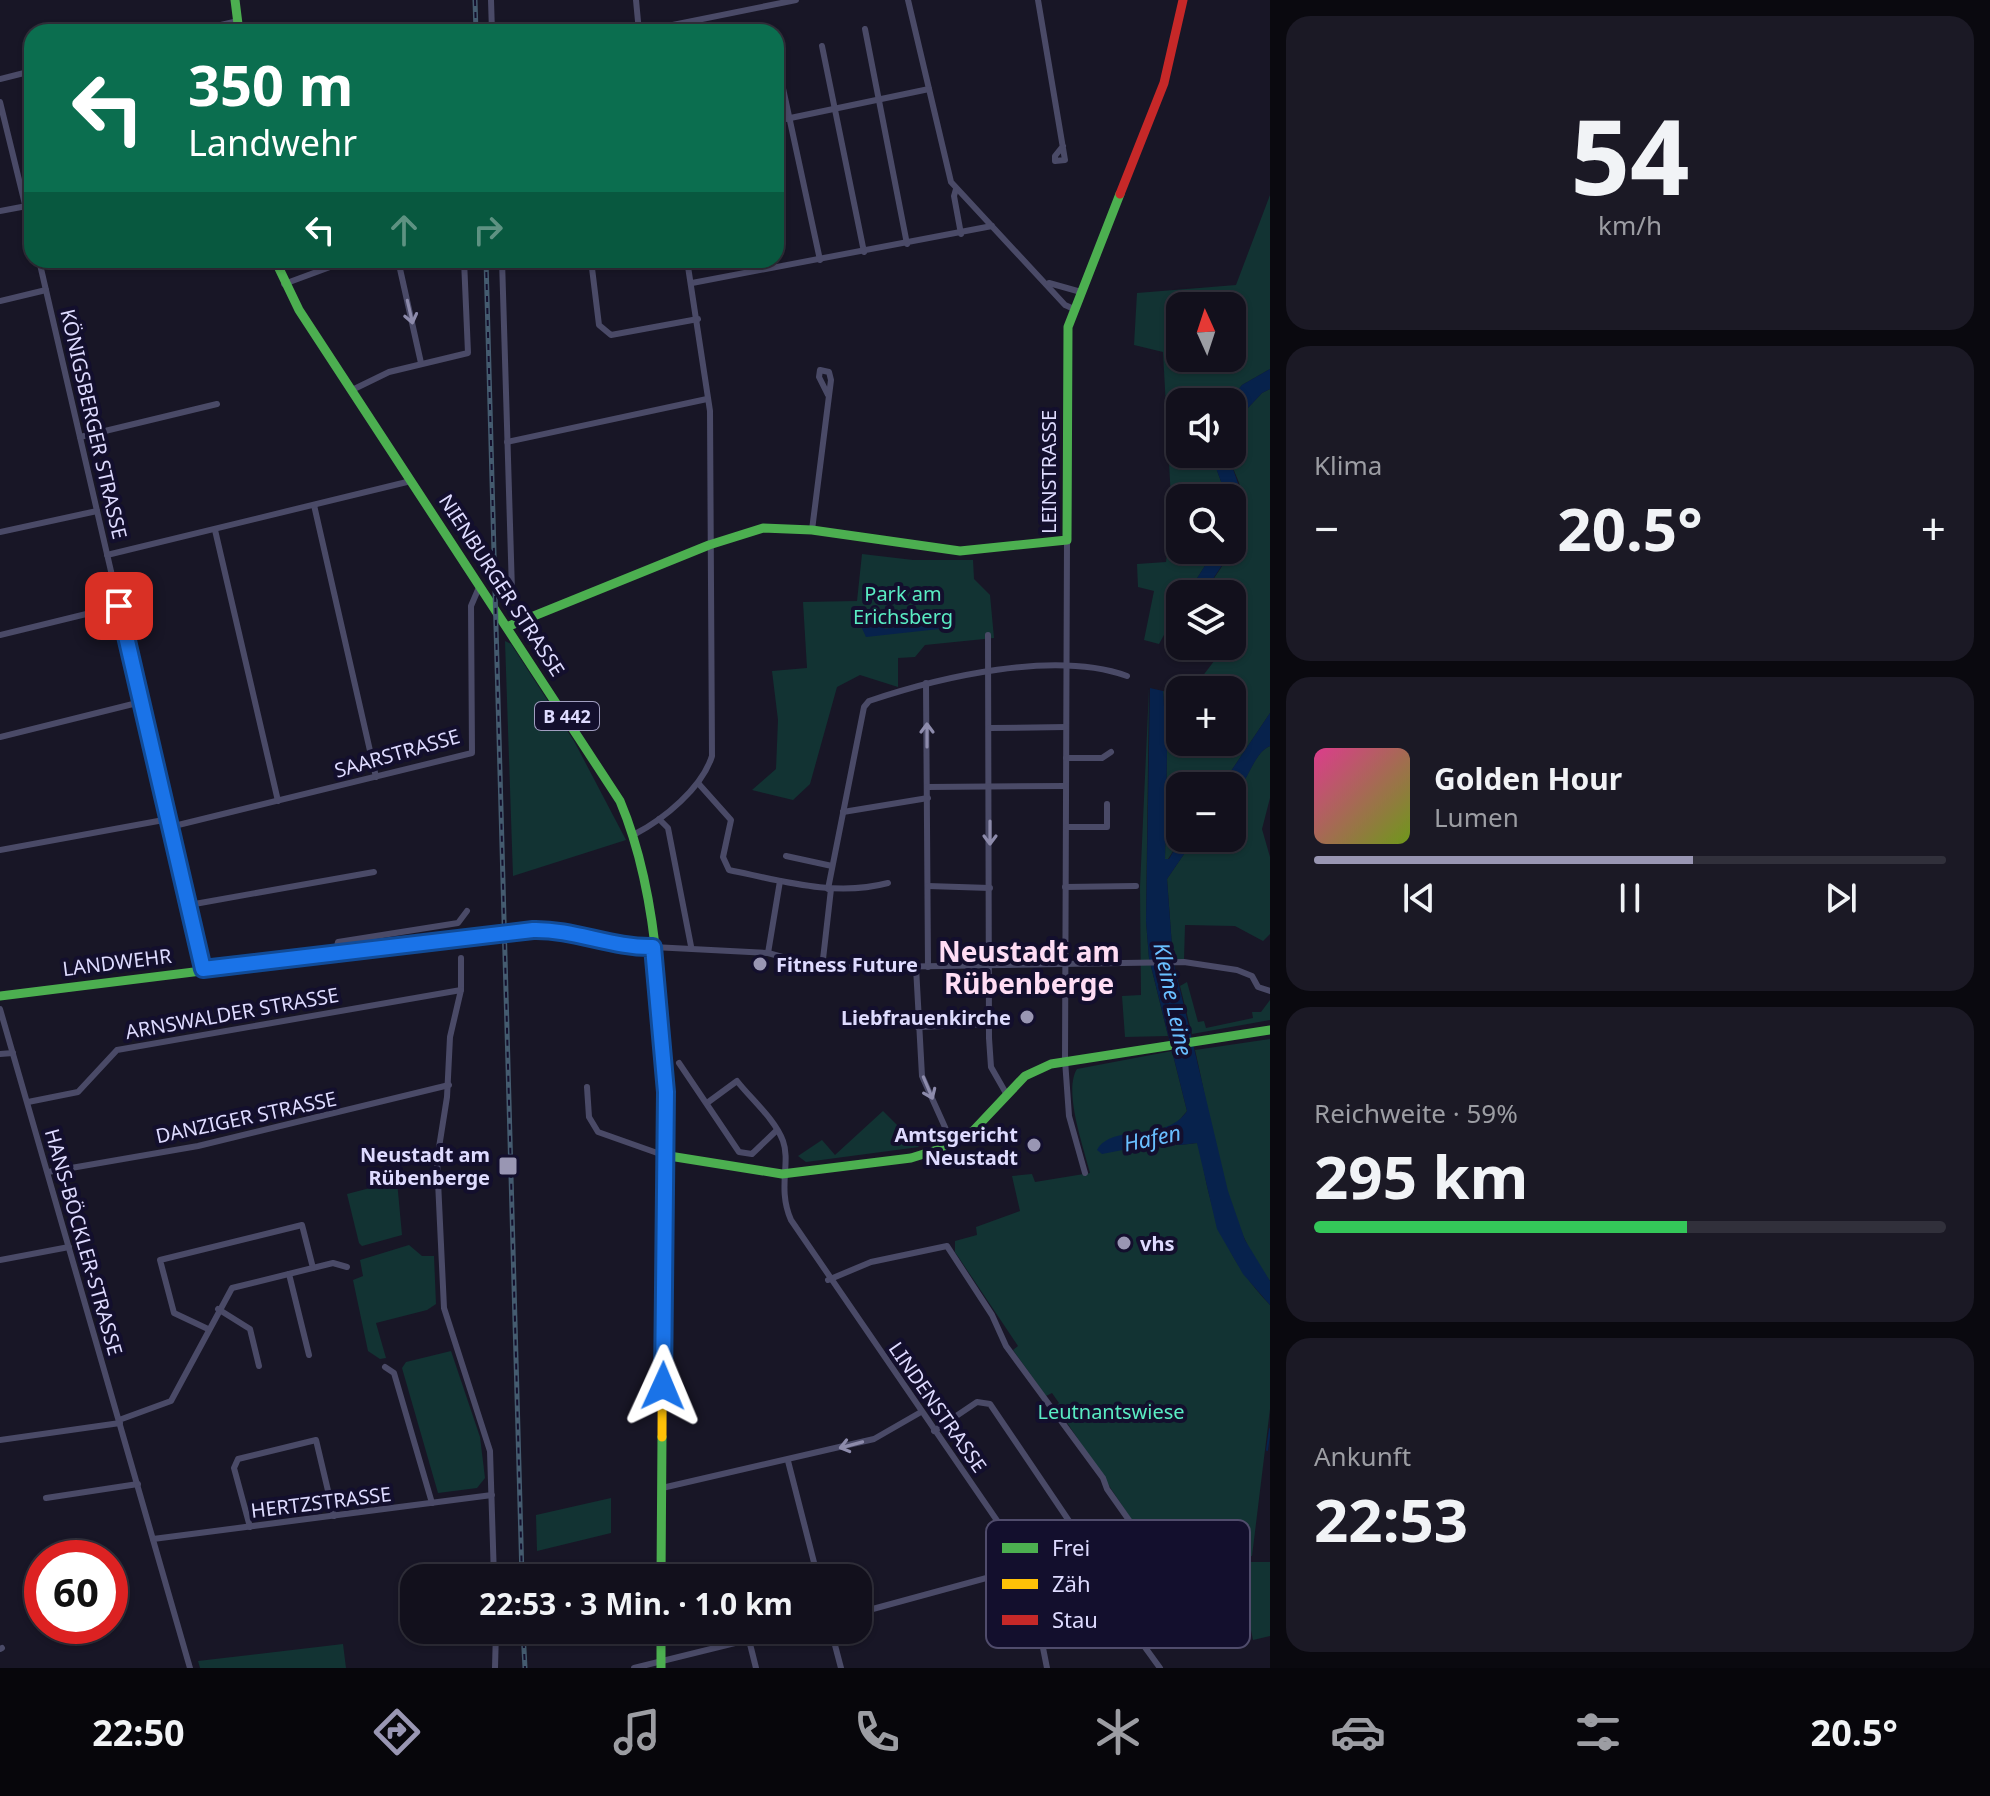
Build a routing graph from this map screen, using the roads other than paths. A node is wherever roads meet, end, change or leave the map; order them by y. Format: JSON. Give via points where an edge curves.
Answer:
{"nodes":[{"id":1,"x":235,"y":0,"type":"edge"},
{"id":2,"x":491,"y":0,"type":"edge"},
{"id":3,"x":636,"y":0,"type":"edge"},
{"id":4,"x":796,"y":0,"type":"edge"},
{"id":5,"x":908,"y":0,"type":"edge"},
{"id":6,"x":1038,"y":0,"type":"edge"},
{"id":7,"x":1183,"y":0,"type":"edge"},
{"id":8,"x":238,"y":21,"type":"junction"},
{"id":9,"x":225,"y":24,"type":"edge"},
{"id":10,"x":238,"y":24,"type":"edge"},
{"id":11,"x":492,"y":24,"type":"edge"},
{"id":12,"x":638,"y":24,"type":"edge"},
{"id":13,"x":678,"y":24,"type":"edge"},
{"id":14,"x":865,"y":29,"type":"dead end"},
{"id":15,"x":822,"y":46,"type":"dead end"},
{"id":16,"x":24,"y":73,"type":"edge"},
{"id":17,"x":0,"y":79,"type":"edge"},
{"id":18,"x":929,"y":89,"type":"junction"},
{"id":19,"x":784,"y":95,"type":"edge"},
{"id":20,"x":879,"y":100,"type":"junction"},
{"id":21,"x":0,"y":102,"type":"edge"},
{"id":22,"x":835,"y":108,"type":"junction"},
{"id":23,"x":789,"y":119,"type":"junction"},
{"id":24,"x":784,"y":120,"type":"edge"},
{"id":25,"x":1063,"y":146,"type":"dead end"},
{"id":26,"x":956,"y":189,"type":"junction"},
{"id":27,"x":24,"y":191,"type":"edge"},
{"id":28,"x":24,"y":207,"type":"edge"},
{"id":29,"x":0,"y":211,"type":"edge"},
{"id":30,"x":992,"y":226,"type":"junction"},
{"id":31,"x":961,"y":234,"type":"junction"},
{"id":32,"x":907,"y":244,"type":"junction"},
{"id":33,"x":864,"y":252,"type":"junction"},
{"id":34,"x":820,"y":260,"type":"junction"},
{"id":35,"x":784,"y":262,"type":"edge"},
{"id":36,"x":41,"y":268,"type":"edge"},
{"id":37,"x":278,"y":268,"type":"edge"},
{"id":38,"x":327,"y":268,"type":"edge"},
{"id":39,"x":400,"y":268,"type":"edge"},
{"id":40,"x":464,"y":268,"type":"edge"},
{"id":41,"x":502,"y":268,"type":"edge"},
{"id":42,"x":592,"y":268,"type":"edge"},
{"id":43,"x":689,"y":268,"type":"edge"},
{"id":44,"x":755,"y":268,"type":"edge"},
{"id":45,"x":692,"y":283,"type":"junction"},
{"id":46,"x":1049,"y":283,"type":"junction"},
{"id":47,"x":284,"y":284,"type":"junction"},
{"id":48,"x":46,"y":290,"type":"junction"},
{"id":49,"x":1081,"y":292,"type":"junction"},
{"id":50,"x":0,"y":301,"type":"edge"},
{"id":51,"x":1074,"y":309,"type":"junction"},
{"id":52,"x":698,"y":319,"type":"junction"},
{"id":53,"x":421,"y":363,"type":"junction"},
{"id":54,"x":352,"y":390,"type":"junction"},
{"id":55,"x":828,"y":395,"type":"dead end"},
{"id":56,"x":707,"y":399,"type":"junction"},
{"id":57,"x":217,"y":404,"type":"dead end"},
{"id":58,"x":80,"y":437,"type":"junction"},
{"id":59,"x":507,"y":442,"type":"junction"},
{"id":60,"x":412,"y":480,"type":"junction"},
{"id":61,"x":314,"y":505,"type":"junction"},
{"id":62,"x":97,"y":511,"type":"junction"},
{"id":63,"x":215,"y":530,"type":"junction"},
{"id":64,"x":812,"y":530,"type":"junction"},
{"id":65,"x":0,"y":532,"type":"edge"},
{"id":66,"x":1067,"y":540,"type":"junction"},
{"id":67,"x":709,"y":545,"type":"junction"},
{"id":68,"x":107,"y":555,"type":"junction"},
{"id":69,"x":480,"y":585,"type":"junction"},
{"id":70,"x":512,"y":591,"type":"dead end"},
{"id":71,"x":119,"y":606,"type":"junction"},
{"id":72,"x":509,"y":626,"type":"junction"},
{"id":73,"x":0,"y":635,"type":"edge"},
{"id":74,"x":988,"y":635,"type":"dead end"},
{"id":75,"x":1066,"y":668,"type":"junction"},
{"id":76,"x":989,"y":671,"type":"junction"},
{"id":77,"x":1127,"y":676,"type":"dead end"},
{"id":78,"x":926,"y":683,"type":"junction"},
{"id":79,"x":141,"y":702,"type":"junction"},
{"id":80,"x":1066,"y":727,"type":"junction"},
{"id":81,"x":990,"y":728,"type":"junction"},
{"id":82,"x":0,"y":737,"type":"edge"},
{"id":83,"x":1111,"y":752,"type":"dead end"},
{"id":84,"x":1066,"y":758,"type":"junction"},
{"id":85,"x":376,"y":777,"type":"junction"},
{"id":86,"x":698,"y":783,"type":"junction"},
{"id":87,"x":989,"y":786,"type":"junction"},
{"id":88,"x":1066,"y":786,"type":"junction"},
{"id":89,"x":927,"y":787,"type":"junction"},
{"id":90,"x":928,"y":798,"type":"junction"},
{"id":91,"x":278,"y":801,"type":"junction"},
{"id":92,"x":1107,"y":804,"type":"dead end"},
{"id":93,"x":843,"y":812,"type":"junction"},
{"id":94,"x":659,"y":819,"type":"junction"},
{"id":95,"x":170,"y":823,"type":"junction"},
{"id":96,"x":1066,"y":827,"type":"junction"},
{"id":97,"x":635,"y":834,"type":"junction"},
{"id":98,"x":0,"y":850,"type":"edge"},
{"id":99,"x":786,"y":856,"type":"dead end"},
{"id":100,"x":832,"y":866,"type":"junction"},
{"id":101,"x":374,"y":872,"type":"dead end"},
{"id":102,"x":780,"y":881,"type":"junction"},
{"id":103,"x":888,"y":883,"type":"dead end"},
{"id":104,"x":928,"y":886,"type":"junction"},
{"id":105,"x":1136,"y":886,"type":"dead end"},
{"id":106,"x":1065,"y":887,"type":"junction"},
{"id":107,"x":990,"y":888,"type":"junction"},
{"id":108,"x":830,"y":889,"type":"junction"},
{"id":109,"x":189,"y":905,"type":"junction"},
{"id":110,"x":467,"y":911,"type":"dead end"},
{"id":111,"x":691,"y":946,"type":"junction"},
{"id":112,"x":653,"y":947,"type":"junction"},
{"id":113,"x":768,"y":953,"type":"junction"},
{"id":114,"x":335,"y":955,"type":"junction"},
{"id":115,"x":461,"y":958,"type":"dead end"},
{"id":116,"x":1065,"y":964,"type":"junction"},
{"id":117,"x":989,"y":966,"type":"junction"},
{"id":118,"x":916,"y":967,"type":"junction"},
{"id":119,"x":928,"y":967,"type":"junction"},
{"id":120,"x":822,"y":968,"type":"junction"},
{"id":121,"x":203,"y":969,"type":"junction"},
{"id":122,"x":461,"y":990,"type":"junction"},
{"id":123,"x":1270,"y":991,"type":"edge"},
{"id":124,"x":0,"y":996,"type":"edge"},
{"id":125,"x":0,"y":1009,"type":"edge"},
{"id":126,"x":989,"y":1024,"type":"junction"},
{"id":127,"x":918,"y":1027,"type":"junction"},
{"id":128,"x":1270,"y":1030,"type":"edge"},
{"id":129,"x":13,"y":1053,"type":"junction"},
{"id":130,"x":0,"y":1054,"type":"edge"},
{"id":131,"x":1065,"y":1060,"type":"junction"},
{"id":132,"x":679,"y":1063,"type":"dead end"},
{"id":133,"x":449,"y":1085,"type":"junction"},
{"id":134,"x":587,"y":1087,"type":"dead end"},
{"id":135,"x":1007,"y":1095,"type":"junction"},
{"id":136,"x":28,"y":1102,"type":"junction"},
{"id":137,"x":707,"y":1103,"type":"junction"},
{"id":138,"x":777,"y":1130,"type":"junction"},
{"id":139,"x":953,"y":1145,"type":"junction"},
{"id":140,"x":663,"y":1155,"type":"junction"},
{"id":141,"x":48,"y":1172,"type":"junction"},
{"id":142,"x":1085,"y":1173,"type":"dead end"},
{"id":143,"x":782,"y":1174,"type":"junction"},
{"id":144,"x":69,"y":1247,"type":"junction"},
{"id":145,"x":0,"y":1260,"type":"edge"},
{"id":146,"x":347,"y":1267,"type":"dead end"},
{"id":147,"x":313,"y":1268,"type":"junction"},
{"id":148,"x":289,"y":1274,"type":"junction"},
{"id":149,"x":828,"y":1280,"type":"junction"},
{"id":150,"x":218,"y":1309,"type":"junction"},
{"id":151,"x":208,"y":1329,"type":"junction"},
{"id":152,"x":309,"y":1355,"type":"dead end"},
{"id":153,"x":259,"y":1366,"type":"dead end"},
{"id":154,"x":385,"y":1367,"type":"dead end"},
{"id":155,"x":921,"y":1412,"type":"junction"},
{"id":156,"x":120,"y":1422,"type":"junction"},
{"id":157,"x":934,"y":1431,"type":"junction"},
{"id":158,"x":0,"y":1440,"type":"edge"},
{"id":159,"x":788,"y":1461,"type":"junction"},
{"id":160,"x":138,"y":1484,"type":"junction"},
{"id":161,"x":662,"y":1488,"type":"junction"},
{"id":162,"x":492,"y":1495,"type":"junction"},
{"id":163,"x":46,"y":1498,"type":"dead end"},
{"id":164,"x":432,"y":1503,"type":"junction"},
{"id":165,"x":334,"y":1516,"type":"junction"},
{"id":166,"x":995,"y":1520,"type":"edge"},
{"id":167,"x":1068,"y":1520,"type":"edge"},
{"id":168,"x":1129,"y":1520,"type":"edge"},
{"id":169,"x":250,"y":1527,"type":"junction"},
{"id":170,"x":153,"y":1539,"type":"junction"},
{"id":171,"x":494,"y":1564,"type":"edge"},
{"id":172,"x":661,"y":1564,"type":"edge"},
{"id":173,"x":814,"y":1564,"type":"edge"},
{"id":174,"x":986,"y":1578,"type":"edge"},
{"id":175,"x":872,"y":1609,"type":"edge"},
{"id":176,"x":496,"y":1644,"type":"edge"},
{"id":177,"x":734,"y":1644,"type":"edge"},
{"id":178,"x":750,"y":1644,"type":"edge"},
{"id":179,"x":835,"y":1644,"type":"edge"},
{"id":180,"x":1043,"y":1648,"type":"edge"},
{"id":181,"x":1146,"y":1648,"type":"edge"},
{"id":182,"x":661,"y":1664,"type":"edge"},
{"id":183,"x":190,"y":1668,"type":"edge"},
{"id":184,"x":495,"y":1668,"type":"edge"},
{"id":185,"x":634,"y":1668,"type":"edge"},
{"id":186,"x":756,"y":1668,"type":"edge"},
{"id":187,"x":841,"y":1668,"type":"edge"},
{"id":188,"x":1047,"y":1668,"type":"edge"},
{"id":189,"x":1160,"y":1668,"type":"edge"}],
"edges":[{"from":1,"to":8,"type":"main road"},
{"from":2,"to":11,"type":"street"},
{"from":3,"to":12,"type":"street"},
{"from":4,"to":13,"type":"street"},
{"from":5,"to":18,"type":"street"},
{"from":6,"to":25,"type":"street"},
{"from":7,"to":49,"type":"main road","name":"LEINSTRASSE","via":[[1164,83]]},
{"from":8,"to":9,"type":"street"},
{"from":8,"to":10,"type":"main road"},
{"from":14,"to":20,"type":"street"},
{"from":15,"to":22,"type":"street"},
{"from":16,"to":17,"type":"street"},
{"from":18,"to":20,"type":"street"},
{"from":18,"to":26,"type":"street"},
{"from":19,"to":23,"type":"street"},
{"from":20,"to":22,"type":"street"},
{"from":20,"to":32,"type":"street"},
{"from":21,"to":27,"type":"street"},
{"from":22,"to":23,"type":"street"},
{"from":22,"to":33,"type":"street"},
{"from":23,"to":24,"type":"street"},
{"from":23,"to":34,"type":"street"},
{"from":26,"to":30,"type":"street"},
{"from":26,"to":31,"type":"street"},
{"from":28,"to":29,"type":"street"},
{"from":30,"to":31,"type":"street"},
{"from":30,"to":46,"type":"street"},
{"from":31,"to":32,"type":"street"},
{"from":32,"to":33,"type":"street"},
{"from":33,"to":34,"type":"street"},
{"from":34,"to":35,"type":"street"},
{"from":36,"to":48,"type":"street","name":"KÖNIGSBERGER STRASSE"},
{"from":37,"to":47,"type":"main road","name":"NIENBURGER STRASSE","number":"B 442"},
{"from":38,"to":47,"type":"street"},
{"from":39,"to":53,"type":"street","one_way":true},
{"from":40,"to":53,"type":"street","via":[[468,353]]},
{"from":41,"to":59,"type":"street"},
{"from":42,"to":52,"type":"street","via":[[599,325],[611,335]]},
{"from":43,"to":45,"type":"street"},
{"from":44,"to":45,"type":"street"},
{"from":45,"to":52,"type":"street"},
{"from":46,"to":49,"type":"street"},
{"from":46,"to":51,"type":"street"},
{"from":47,"to":54,"type":"main road","name":"NIENBURGER STRASSE","number":"B 442"},
{"from":48,"to":50,"type":"street"},
{"from":48,"to":58,"type":"street","name":"KÖNIGSBERGER STRASSE"},
{"from":49,"to":51,"type":"main road","name":"LEINSTRASSE"},
{"from":51,"to":66,"type":"main road","name":"LEINSTRASSE","via":[[1065,355]]},
{"from":52,"to":56,"type":"street"},
{"from":53,"to":54,"type":"street"},
{"from":54,"to":60,"type":"main road","name":"NIENBURGER STRASSE","number":"B 442"},
{"from":55,"to":64,"type":"street"},
{"from":56,"to":59,"type":"street"},
{"from":56,"to":67,"type":"street"},
{"from":57,"to":58,"type":"street"},
{"from":58,"to":62,"type":"street","name":"KÖNIGSBERGER STRASSE"},
{"from":59,"to":70,"type":"street"},
{"from":60,"to":61,"type":"street"},
{"from":60,"to":69,"type":"main road","name":"NIENBURGER STRASSE","number":"B 442"},
{"from":61,"to":63,"type":"street"},
{"from":61,"to":85,"type":"street"},
{"from":62,"to":65,"type":"street"},
{"from":62,"to":68,"type":"street","name":"KÖNIGSBERGER STRASSE"},
{"from":63,"to":68,"type":"street"},
{"from":63,"to":91,"type":"street"},
{"from":64,"to":66,"type":"main road","via":[[960,551]]},
{"from":64,"to":67,"type":"main road","via":[[763,528]]},
{"from":66,"to":75,"type":"street","name":"LEINSTRASSE"},
{"from":67,"to":72,"type":"main road"},
{"from":67,"to":86,"type":"street","via":[[713,746]]},
{"from":68,"to":71,"type":"street","name":"KÖNIGSBERGER STRASSE"},
{"from":69,"to":72,"type":"main road","name":"NIENBURGER STRASSE","number":"B 442"},
{"from":69,"to":85,"type":"street","name":"SAARSTRASSE","via":[[471,606],[472,753]]},
{"from":71,"to":73,"type":"street"},
{"from":71,"to":79,"type":"street","name":"KÖNIGSBERGER STRASSE"},
{"from":72,"to":97,"type":"main road","name":"NIENBURGER STRASSE","number":"B 442","via":[[607,779]]},
{"from":74,"to":76,"type":"street"},
{"from":75,"to":76,"type":"street"},
{"from":75,"to":77,"type":"street","via":[[1105,668]]},
{"from":75,"to":80,"type":"street","name":"LEINSTRASSE"},
{"from":76,"to":78,"type":"street"},
{"from":76,"to":81,"type":"street"},
{"from":89,"to":78,"type":"street","one_way":true},
{"from":78,"to":93,"type":"street","via":[[866,704]]},
{"from":79,"to":82,"type":"street"},
{"from":79,"to":95,"type":"street","name":"KÖNIGSBERGER STRASSE"},
{"from":80,"to":81,"type":"street"},
{"from":80,"to":84,"type":"street","name":"LEINSTRASSE"},
{"from":81,"to":87,"type":"street"},
{"from":83,"to":84,"type":"street","via":[[1102,758]]},
{"from":84,"to":88,"type":"street","name":"LEINSTRASSE"},
{"from":85,"to":91,"type":"street","name":"SAARSTRASSE"},
{"from":86,"to":94,"type":"street"},
{"from":86,"to":102,"type":"street","via":[[731,820],[723,857],[729,870]]},
{"from":87,"to":88,"type":"street"},
{"from":87,"to":89,"type":"street"},
{"from":87,"to":107,"type":"street","one_way":true},
{"from":88,"to":96,"type":"street","name":"LEINSTRASSE"},
{"from":89,"to":90,"type":"street"},
{"from":90,"to":93,"type":"street"},
{"from":90,"to":104,"type":"street"},
{"from":91,"to":95,"type":"street","name":"SAARSTRASSE"},
{"from":92,"to":96,"type":"street","via":[[1107,827]]},
{"from":93,"to":100,"type":"street"},
{"from":94,"to":97,"type":"street"},
{"from":94,"to":111,"type":"street","via":[[668,828]]},
{"from":95,"to":98,"type":"street","name":"SAARSTRASSE"},
{"from":95,"to":109,"type":"street","name":"KÖNIGSBERGER STRASSE"},
{"from":96,"to":106,"type":"street","name":"LEINSTRASSE"},
{"from":97,"to":112,"type":"main road","name":"NIENBURGER STRASSE","number":"B 442"},
{"from":99,"to":100,"type":"street"},
{"from":100,"to":108,"type":"street"},
{"from":101,"to":109,"type":"street"},
{"from":102,"to":108,"type":"street"},
{"from":102,"to":113,"type":"street"},
{"from":103,"to":108,"type":"street"},
{"from":104,"to":107,"type":"street"},
{"from":104,"to":119,"type":"street"},
{"from":105,"to":106,"type":"street"},
{"from":106,"to":116,"type":"street","name":"LEINSTRASSE"},
{"from":107,"to":117,"type":"street"},
{"from":108,"to":120,"type":"street"},
{"from":109,"to":121,"type":"street","name":"KÖNIGSBERGER STRASSE"},
{"from":110,"to":114,"type":"street","name":"LANDWEHR","via":[[458,923],[338,942]]},
{"from":111,"to":112,"type":"street"},
{"from":111,"to":113,"type":"street"},
{"from":112,"to":114,"type":"main road","name":"LANDWEHR","via":[[607,944],[547,930]]},
{"from":112,"to":140,"type":"main road","number":"B 442","via":[[665,1073]]},
{"from":113,"to":120,"type":"street"},
{"from":114,"to":121,"type":"main road","name":"LANDWEHR"},
{"from":115,"to":122,"type":"street"},
{"from":116,"to":117,"type":"street"},
{"from":116,"to":123,"type":"street","via":[[1177,962],[1237,970]]},
{"from":116,"to":131,"type":"street","name":"LEINSTRASSE"},
{"from":117,"to":119,"type":"street"},
{"from":117,"to":126,"type":"street"},
{"from":118,"to":119,"type":"street"},
{"from":118,"to":120,"type":"street"},
{"from":118,"to":127,"type":"street"},
{"from":121,"to":124,"type":"main road","name":"LANDWEHR"},
{"from":122,"to":133,"type":"street","via":[[450,1037]]},
{"from":122,"to":136,"type":"street","name":"ARNSWALDER STRASSE","via":[[117,1050],[78,1092]]},
{"from":125,"to":129,"type":"street","name":"HANS-BÖCKLER-STRASSE"},
{"from":126,"to":127,"type":"street"},
{"from":126,"to":135,"type":"street","via":[[991,1067]]},
{"from":127,"to":139,"type":"street","one_way":true,"via":[[922,1076]]},
{"from":128,"to":131,"type":"main road"},
{"from":129,"to":130,"type":"street"},
{"from":129,"to":136,"type":"street","name":"HANS-BÖCKLER-STRASSE"},
{"from":131,"to":135,"type":"main road","via":[[1025,1076]]},
{"from":131,"to":142,"type":"street","name":"LEINSTRASSE","via":[[1069,1116]]},
{"from":132,"to":137,"type":"street"},
{"from":133,"to":141,"type":"street","name":"DANZIGER STRASSE","via":[[198,1146]]},
{"from":133,"to":162,"type":"street","via":[[437,1160],[444,1308],[490,1451]]},
{"from":134,"to":140,"type":"street","via":[[589,1117],[598,1132]]},
{"from":135,"to":139,"type":"main road"},
{"from":136,"to":141,"type":"street","name":"HANS-BÖCKLER-STRASSE"},
{"from":137,"to":138,"type":"street","via":[[737,1081]]},
{"from":137,"to":138,"type":"street","via":[[739,1152],[752,1154]]},
{"from":138,"to":143,"type":"street","name":"LINDENSTRASSE","via":[[784,1142]]},
{"from":139,"to":143,"type":"main road","via":[[911,1158]]},
{"from":140,"to":143,"type":"main road"},
{"from":140,"to":161,"type":"main road","number":"B 442"},
{"from":141,"to":144,"type":"street","name":"HANS-BÖCKLER-STRASSE"},
{"from":143,"to":149,"type":"street","name":"LINDENSTRASSE","via":[[786,1210]]},
{"from":144,"to":145,"type":"street"},
{"from":144,"to":156,"type":"street","name":"HANS-BÖCKLER-STRASSE"},
{"from":146,"to":147,"type":"street","via":[[333,1263]]},
{"from":147,"to":148,"type":"street"},
{"from":147,"to":151,"type":"street","via":[[302,1225],[160,1260],[174,1313]]},
{"from":148,"to":150,"type":"street","via":[[232,1288]]},
{"from":148,"to":152,"type":"street"},
{"from":149,"to":155,"type":"street","name":"LINDENSTRASSE"},
{"from":149,"to":168,"type":"street","via":[[871,1262],[947,1246],[1006,1346]]},
{"from":150,"to":151,"type":"street"},
{"from":150,"to":153,"type":"street","via":[[250,1329]]},
{"from":151,"to":156,"type":"street","via":[[171,1401]]},
{"from":154,"to":164,"type":"street","via":[[394,1373]]},
{"from":155,"to":157,"type":"street","name":"LINDENSTRASSE"},
{"from":155,"to":159,"type":"street","one_way":true,"via":[[874,1439]]},
{"from":156,"to":158,"type":"street"},
{"from":156,"to":160,"type":"street","name":"HANS-BÖCKLER-STRASSE"},
{"from":157,"to":166,"type":"street","name":"LINDENSTRASSE"},
{"from":157,"to":167,"type":"street","via":[[977,1402],[990,1404]]},
{"from":159,"to":161,"type":"street"},
{"from":159,"to":173,"type":"street"},
{"from":160,"to":163,"type":"street"},
{"from":160,"to":170,"type":"street","name":"HANS-BÖCKLER-STRASSE"},
{"from":161,"to":172,"type":"main road","number":"B 442"},
{"from":162,"to":164,"type":"street","name":"HERTZSTRASSE"},
{"from":162,"to":171,"type":"street"},
{"from":164,"to":165,"type":"street","name":"HERTZSTRASSE"},
{"from":165,"to":169,"type":"street","name":"HERTZSTRASSE"},
{"from":165,"to":169,"type":"street","via":[[316,1440],[238,1459],[234,1468]]},
{"from":169,"to":170,"type":"street","name":"HERTZSTRASSE"},
{"from":170,"to":183,"type":"street","name":"HANS-BÖCKLER-STRASSE"},
{"from":174,"to":175,"type":"street"},
{"from":176,"to":184,"type":"street"},
{"from":177,"to":182,"type":"street"},
{"from":178,"to":186,"type":"street"},
{"from":179,"to":187,"type":"street"},
{"from":180,"to":188,"type":"street","name":"LINDENSTRASSE"},
{"from":181,"to":189,"type":"street"},
{"from":182,"to":185,"type":"street"}]}
